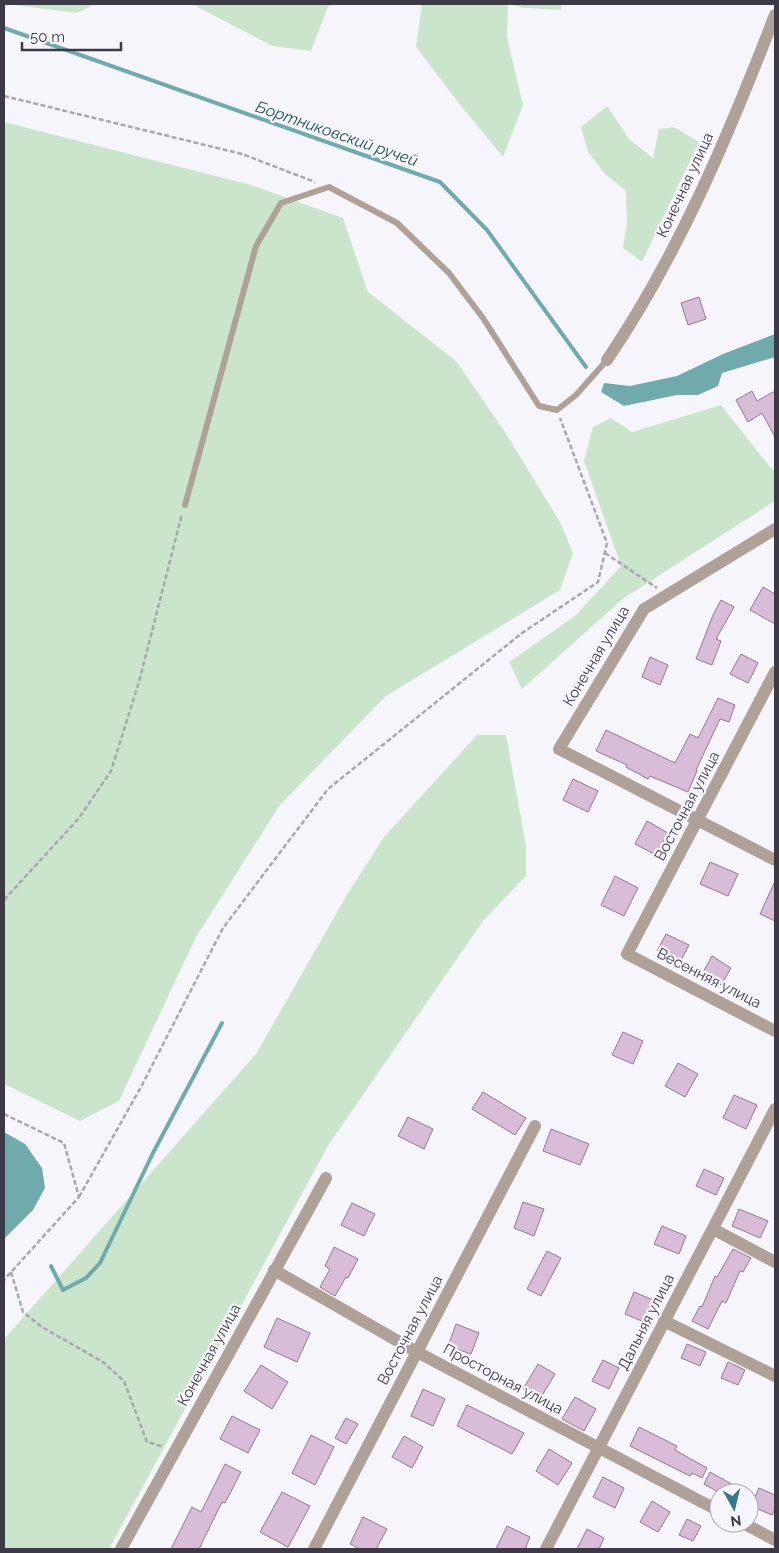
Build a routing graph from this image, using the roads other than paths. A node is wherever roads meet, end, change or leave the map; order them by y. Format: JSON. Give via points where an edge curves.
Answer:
{"nodes":[{"id":1,"x":775,"y":15,"type":"edge"},
{"id":2,"x":607,"y":360,"type":"joint"},
{"id":3,"x":185,"y":505,"type":"road end"},
{"id":4,"x":775,"y":529,"type":"edge"},
{"id":5,"x":775,"y":672,"type":"edge"},
{"id":6,"x":698,"y":819,"type":"junction"},
{"id":7,"x":775,"y":860,"type":"edge"},
{"id":8,"x":628,"y":954,"type":"joint"},
{"id":9,"x":775,"y":1031,"type":"edge"},
{"id":10,"x":775,"y":1109,"type":"edge"},
{"id":11,"x":535,"y":1126,"type":"dead end"},
{"id":12,"x":326,"y":1178,"type":"dead end"},
{"id":13,"x":713,"y":1229,"type":"junction"},
{"id":14,"x":775,"y":1262,"type":"edge"},
{"id":15,"x":274,"y":1270,"type":"junction"},
{"id":16,"x":664,"y":1321,"type":"junction"},
{"id":17,"x":417,"y":1352,"type":"junction"},
{"id":18,"x":775,"y":1376,"type":"edge"},
{"id":19,"x":599,"y":1448,"type":"junction"},
{"id":20,"x":709,"y":1506,"type":"edge"},
{"id":21,"x":759,"y":1532,"type":"edge"},
{"id":22,"x":775,"y":1540,"type":"edge"},
{"id":23,"x":121,"y":1549,"type":"edge"},
{"id":24,"x":314,"y":1549,"type":"edge"},
{"id":25,"x":546,"y":1549,"type":"edge"}],
"edges":[{"from":1,"to":2,"type":"street","name":"Конечная улица","via":[[742,100],[683,230],[630,326]]},
{"from":2,"to":3,"type":"lane","via":[[557,410],[539,406],[483,318],[449,273],[396,223],[328,187],[281,203],[256,246]]},
{"from":4,"to":6,"type":"street","name":"Конечная улица","via":[[644,609],[559,749]]},
{"from":5,"to":6,"type":"street","name":"Восточная улица"},
{"from":6,"to":7,"type":"street"},
{"from":6,"to":8,"type":"street","name":"Восточная улица"},
{"from":8,"to":9,"type":"street","name":"Весенняя улица"},
{"from":10,"to":13,"type":"street","name":"Дальняя улица"},
{"from":11,"to":17,"type":"street","name":"Восточная улица"},
{"from":12,"to":15,"type":"street","name":"Конечная улица"},
{"from":13,"to":14,"type":"street"},
{"from":13,"to":16,"type":"street","name":"Дальняя улица"},
{"from":15,"to":17,"type":"street","name":"Просторная улица"},
{"from":15,"to":23,"type":"street","name":"Конечная улица"},
{"from":16,"to":18,"type":"street"},
{"from":16,"to":19,"type":"street","name":"Дальняя улица"},
{"from":17,"to":19,"type":"street","name":"Просторная улица"},
{"from":17,"to":24,"type":"street","name":"Восточная улица"},
{"from":19,"to":20,"type":"street","name":"Просторная улица"},
{"from":19,"to":25,"type":"street","name":"Дальняя улица"},
{"from":21,"to":22,"type":"street"}]}
